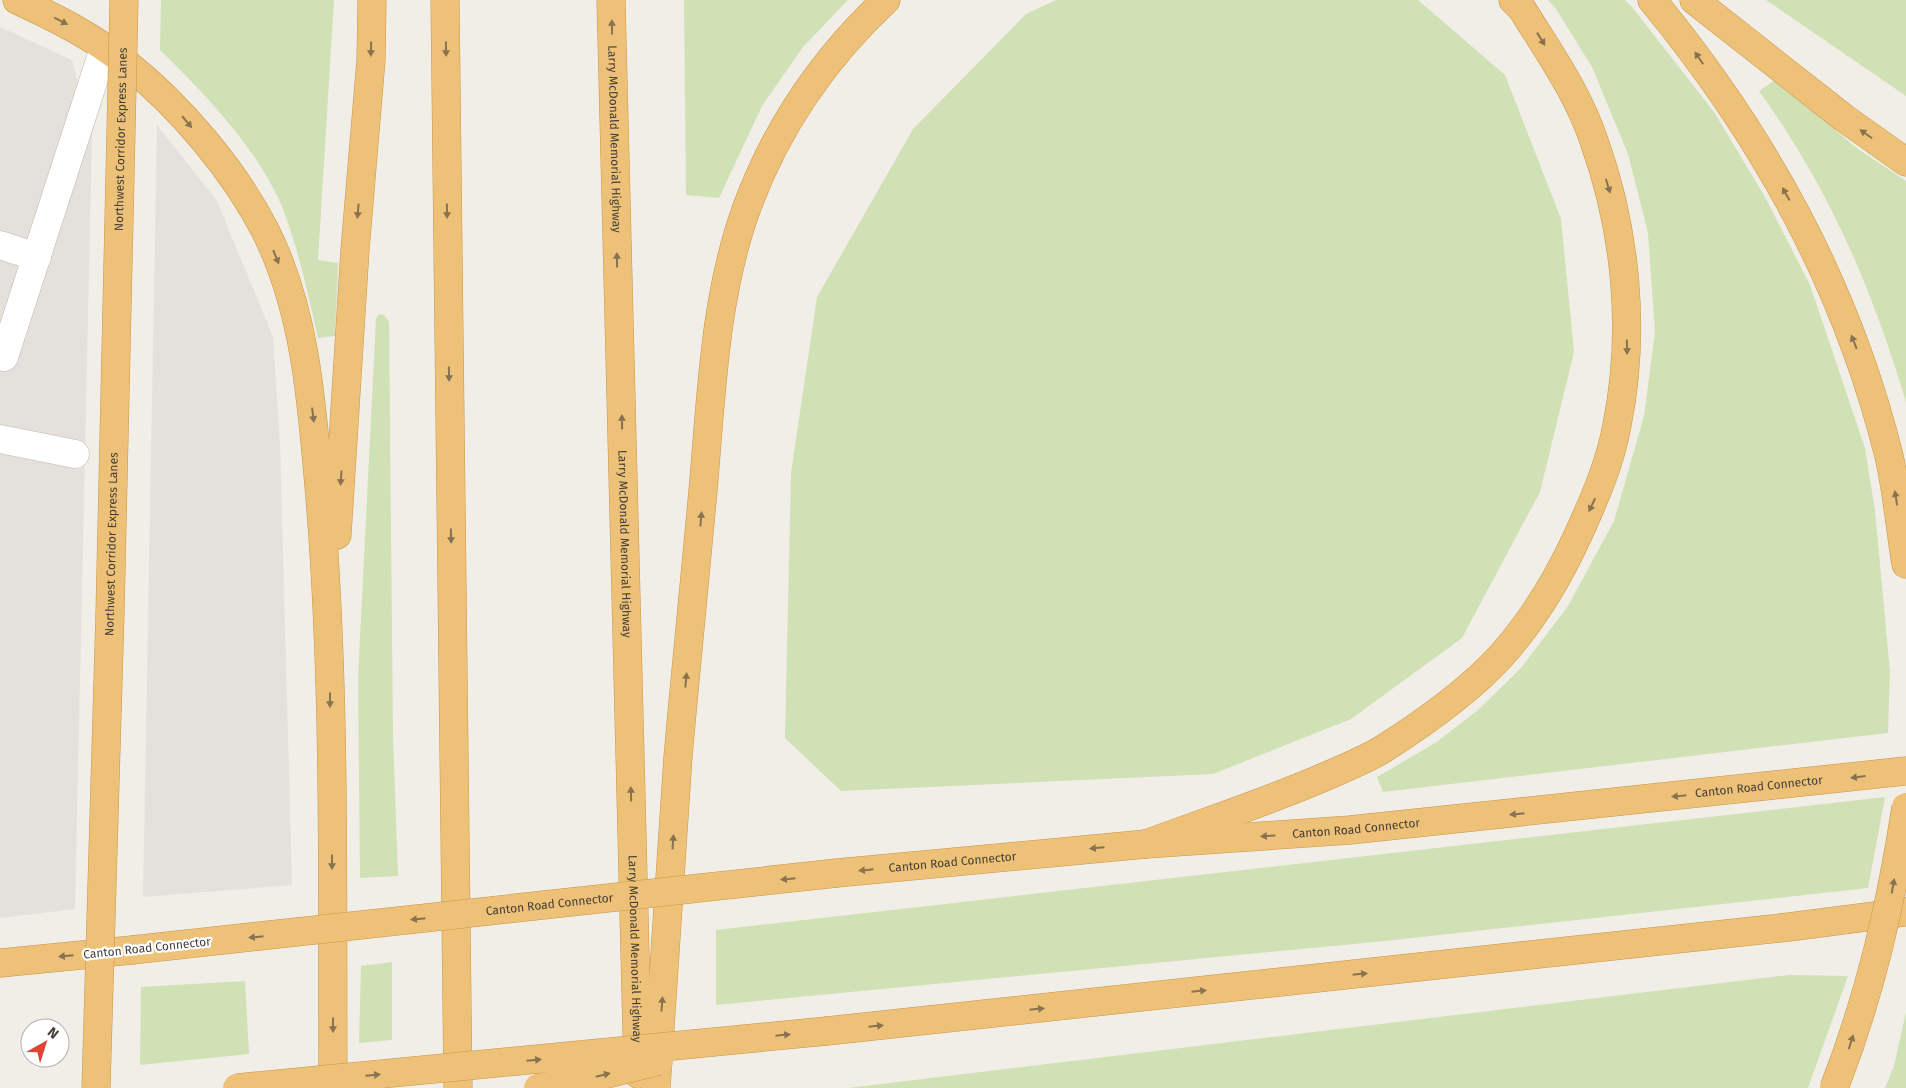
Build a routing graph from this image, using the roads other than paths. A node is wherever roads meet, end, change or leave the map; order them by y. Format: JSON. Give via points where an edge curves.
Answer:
{"nodes":[{"id":1,"x":17,"y":0,"type":"edge"},
{"id":2,"x":124,"y":0,"type":"edge"},
{"id":3,"x":372,"y":0,"type":"edge"},
{"id":4,"x":445,"y":0,"type":"edge"},
{"id":5,"x":611,"y":0,"type":"edge"},
{"id":6,"x":886,"y":0,"type":"edge"},
{"id":7,"x":1513,"y":0,"type":"edge"},
{"id":8,"x":1652,"y":0,"type":"edge"},
{"id":9,"x":1694,"y":0,"type":"edge"},
{"id":10,"x":104,"y":48,"type":"junction"},
{"id":11,"x":1906,"y":162,"type":"edge"},
{"id":12,"x":0,"y":245,"type":"edge"},
{"id":13,"x":37,"y":257,"type":"junction"},
{"id":14,"x":4,"y":357,"type":"dead end"},
{"id":15,"x":0,"y":440,"type":"edge"},
{"id":16,"x":75,"y":454,"type":"dead end"},
{"id":17,"x":1906,"y":564,"type":"edge"},
{"id":18,"x":330,"y":651,"type":"junction"},
{"id":19,"x":1906,"y":770,"type":"edge"},
{"id":20,"x":1906,"y":807,"type":"edge"},
{"id":21,"x":1146,"y":844,"type":"junction"},
{"id":22,"x":1906,"y":912,"type":"edge"},
{"id":23,"x":0,"y":963,"type":"edge"},
{"id":24,"x":748,"y":1039,"type":"junction"},
{"id":25,"x":96,"y":1088,"type":"edge"},
{"id":26,"x":237,"y":1088,"type":"edge"},
{"id":27,"x":333,"y":1088,"type":"edge"},
{"id":28,"x":458,"y":1088,"type":"edge"},
{"id":29,"x":538,"y":1088,"type":"edge"},
{"id":30,"x":638,"y":1088,"type":"edge"},
{"id":31,"x":656,"y":1088,"type":"edge"},
{"id":32,"x":1834,"y":1088,"type":"edge"}],
"edges":[{"from":1,"to":10,"type":"highway","one_way":true,"via":[[65,22]]},
{"from":2,"to":25,"type":"highway","name":"Northwest Corridor Express Lanes","bridge":true},
{"from":3,"to":18,"type":"highway","one_way":true,"via":[[371,60],[355,250]]},
{"from":4,"to":28,"type":"highway","one_way":true},
{"from":30,"to":5,"type":"highway","name":"Larry McDonald Memorial Highway","one_way":true},
{"from":31,"to":6,"type":"highway","one_way":true,"via":[[678,756],[716,357],[727,279],[746,210],[766,159],[792,112],[822,68],[857,27]]},
{"from":7,"to":21,"type":"highway","one_way":true,"via":[[1565,78],[1594,138],[1616,211],[1624,280],[1627,354],[1617,426],[1598,490],[1541,607],[1500,657],[1448,704],[1372,755],[1300,788]]},
{"from":17,"to":8,"type":"highway","one_way":true,"via":[[1889,457],[1860,358],[1816,250],[1760,148],[1693,49]]},
{"from":11,"to":9,"type":"highway","one_way":true,"via":[[1844,118]]},
{"from":10,"to":13,"type":"lane"},
{"from":10,"to":18,"type":"highway","one_way":true,"via":[[128,64],[183,116],[228,172],[266,232],[289,291],[306,358],[314,418]]},
{"from":12,"to":13,"type":"lane"},
{"from":13,"to":14,"type":"lane"},
{"from":15,"to":16,"type":"lane"},
{"from":18,"to":27,"type":"highway","one_way":true},
{"from":19,"to":21,"type":"highway","name":"Canton Road Connector","one_way":true,"via":[[1350,830]]},
{"from":32,"to":20,"type":"highway","one_way":true,"bridge":true,"via":[[1868,990],[1893,889]]},
{"from":21,"to":23,"type":"highway","name":"Canton Road Connector","one_way":true,"bridge":true,"via":[[836,873]]},
{"from":24,"to":22,"type":"highway","one_way":true,"bridge":true},
{"from":26,"to":24,"type":"highway","one_way":true,"bridge":true},
{"from":29,"to":24,"type":"highway","one_way":true,"bridge":true}]}
